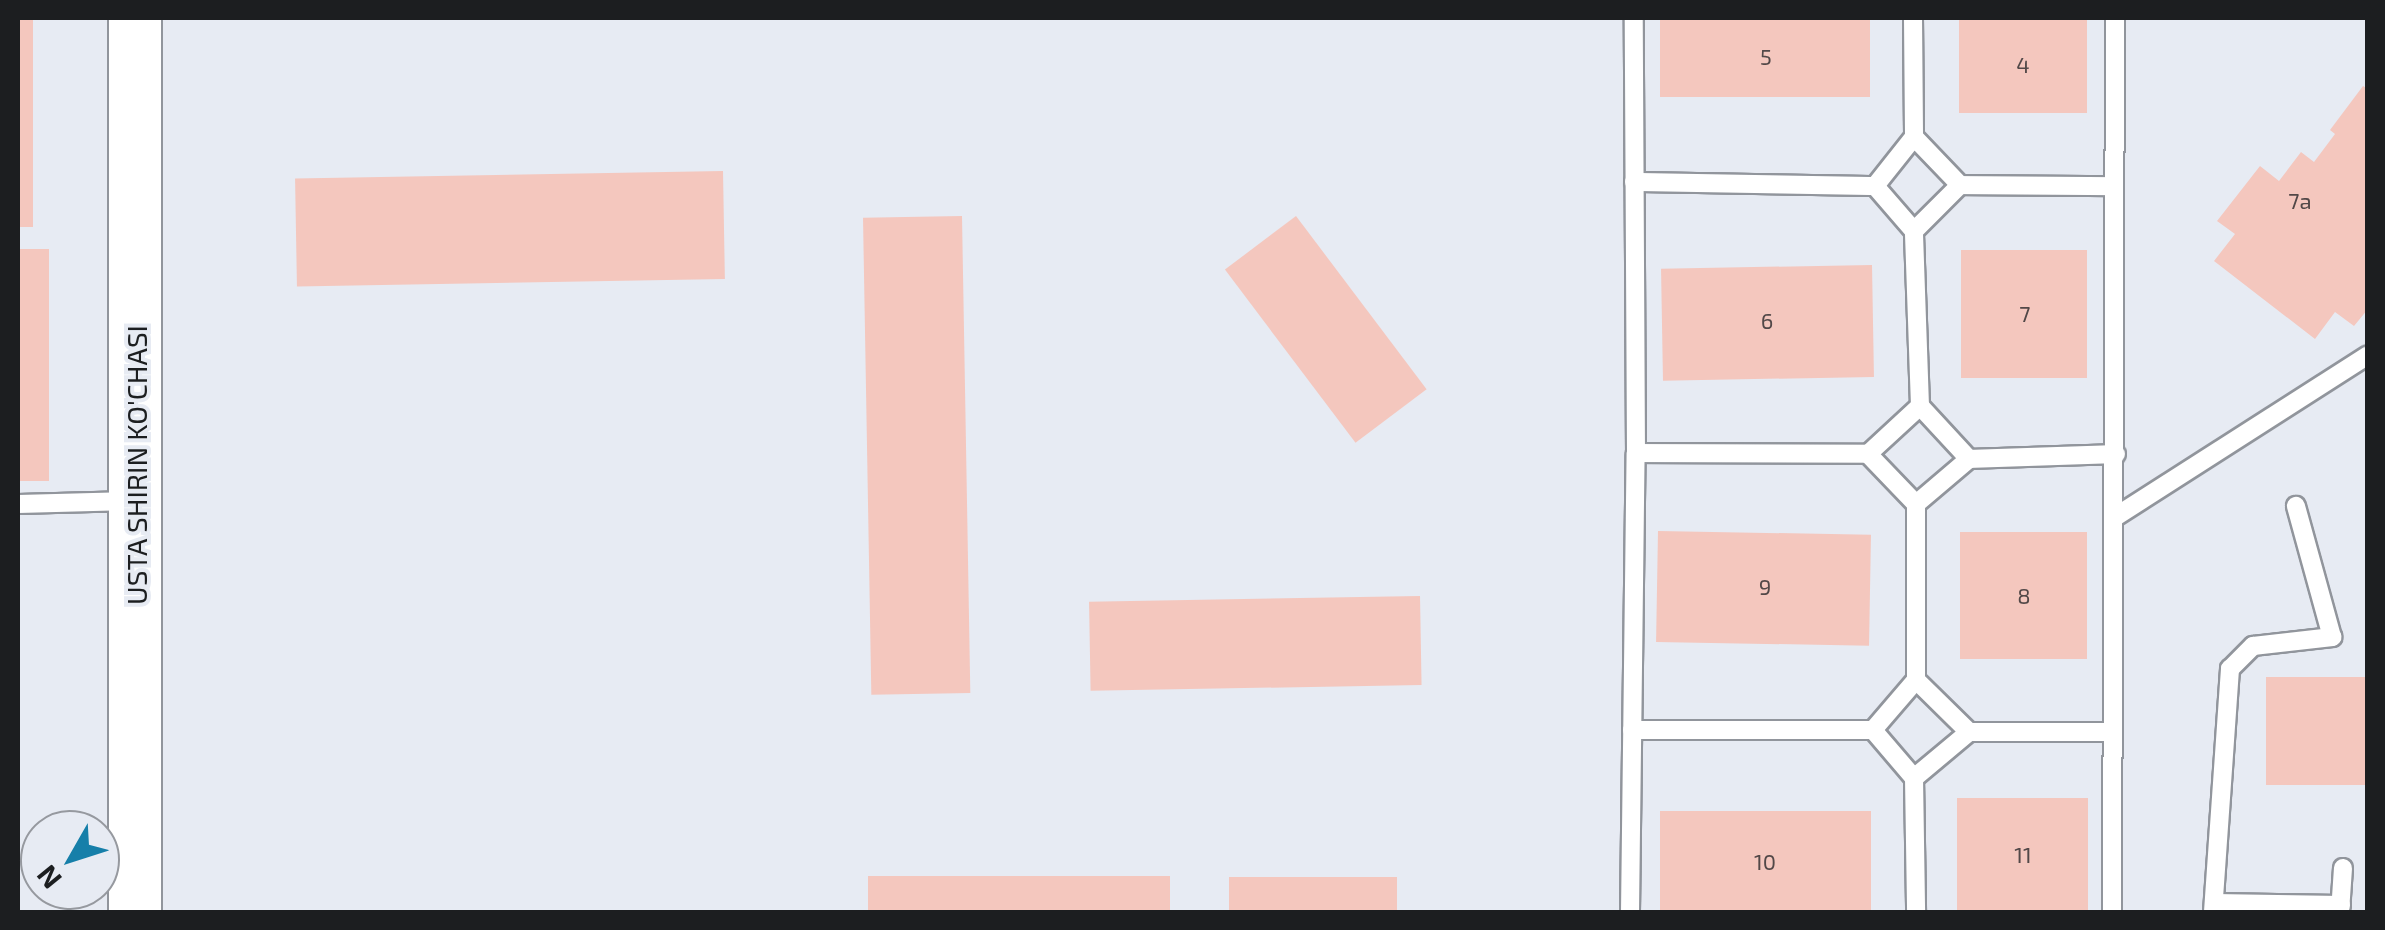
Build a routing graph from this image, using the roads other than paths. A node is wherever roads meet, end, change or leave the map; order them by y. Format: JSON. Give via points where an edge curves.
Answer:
{"nodes":[{"id":1,"x":135,"y":18,"type":"edge"},
{"id":2,"x":1634,"y":18,"type":"edge"},
{"id":3,"x":1913,"y":18,"type":"edge"},
{"id":4,"x":2115,"y":18,"type":"edge"},
{"id":5,"x":1914,"y":137,"type":"junction"},
{"id":6,"x":1634,"y":182,"type":"junction"},
{"id":7,"x":1960,"y":184,"type":"junction"},
{"id":8,"x":1874,"y":186,"type":"junction"},
{"id":9,"x":2113,"y":186,"type":"junction"},
{"id":10,"x":1914,"y":231,"type":"junction"},
{"id":11,"x":2368,"y":355,"type":"edge"},
{"id":12,"x":1920,"y":406,"type":"junction"},
{"id":13,"x":1636,"y":453,"type":"junction"},
{"id":14,"x":1868,"y":454,"type":"junction"},
{"id":15,"x":2116,"y":454,"type":"junction"},
{"id":16,"x":1969,"y":458,"type":"junction"},
{"id":17,"x":137,"y":500,"type":"junction"},
{"id":18,"x":18,"y":504,"type":"edge"},
{"id":19,"x":1916,"y":504,"type":"junction"},
{"id":20,"x":2296,"y":506,"type":"dead end"},
{"id":21,"x":2115,"y":517,"type":"junction"},
{"id":22,"x":1916,"y":680,"type":"junction"},
{"id":23,"x":1632,"y":730,"type":"junction"},
{"id":24,"x":1873,"y":730,"type":"junction"},
{"id":25,"x":1969,"y":732,"type":"junction"},
{"id":26,"x":2112,"y":732,"type":"junction"},
{"id":27,"x":1914,"y":778,"type":"junction"},
{"id":28,"x":2343,"y":868,"type":"dead end"},
{"id":29,"x":2214,"y":908,"type":"edge"},
{"id":30,"x":2341,"y":909,"type":"edge"},
{"id":31,"x":134,"y":912,"type":"edge"},
{"id":32,"x":1630,"y":912,"type":"edge"},
{"id":33,"x":1916,"y":912,"type":"edge"},
{"id":34,"x":2112,"y":912,"type":"edge"}],
"edges":[{"from":1,"to":17,"type":"main road","name":"USTA SHIRIN KO'CHASI"},
{"from":2,"to":6,"type":"lane"},
{"from":3,"to":5,"type":"lane"},
{"from":4,"to":9,"type":"lane"},
{"from":5,"to":7,"type":"lane"},
{"from":5,"to":8,"type":"lane"},
{"from":6,"to":8,"type":"lane"},
{"from":6,"to":13,"type":"lane"},
{"from":7,"to":9,"type":"lane"},
{"from":7,"to":10,"type":"lane"},
{"from":8,"to":10,"type":"lane"},
{"from":9,"to":15,"type":"lane"},
{"from":10,"to":12,"type":"lane"},
{"from":11,"to":21,"type":"lane"},
{"from":12,"to":14,"type":"lane"},
{"from":12,"to":16,"type":"lane"},
{"from":13,"to":14,"type":"lane"},
{"from":13,"to":23,"type":"lane"},
{"from":14,"to":19,"type":"lane"},
{"from":15,"to":16,"type":"lane"},
{"from":15,"to":21,"type":"lane"},
{"from":16,"to":19,"type":"lane"},
{"from":17,"to":18,"type":"lane"},
{"from":17,"to":31,"type":"main road","name":"USTA SHIRIN KO'CHASI"},
{"from":19,"to":22,"type":"lane"},
{"from":20,"to":29,"type":"lane","via":[[2332,637],[2253,646],[2230,669]]},
{"from":21,"to":26,"type":"lane"},
{"from":22,"to":24,"type":"lane"},
{"from":22,"to":25,"type":"lane"},
{"from":23,"to":24,"type":"lane"},
{"from":23,"to":32,"type":"lane"},
{"from":24,"to":27,"type":"lane"},
{"from":25,"to":26,"type":"lane"},
{"from":25,"to":27,"type":"lane"},
{"from":26,"to":34,"type":"lane"},
{"from":27,"to":33,"type":"lane"},
{"from":28,"to":30,"type":"lane"},
{"from":29,"to":30,"type":"lane"}]}
